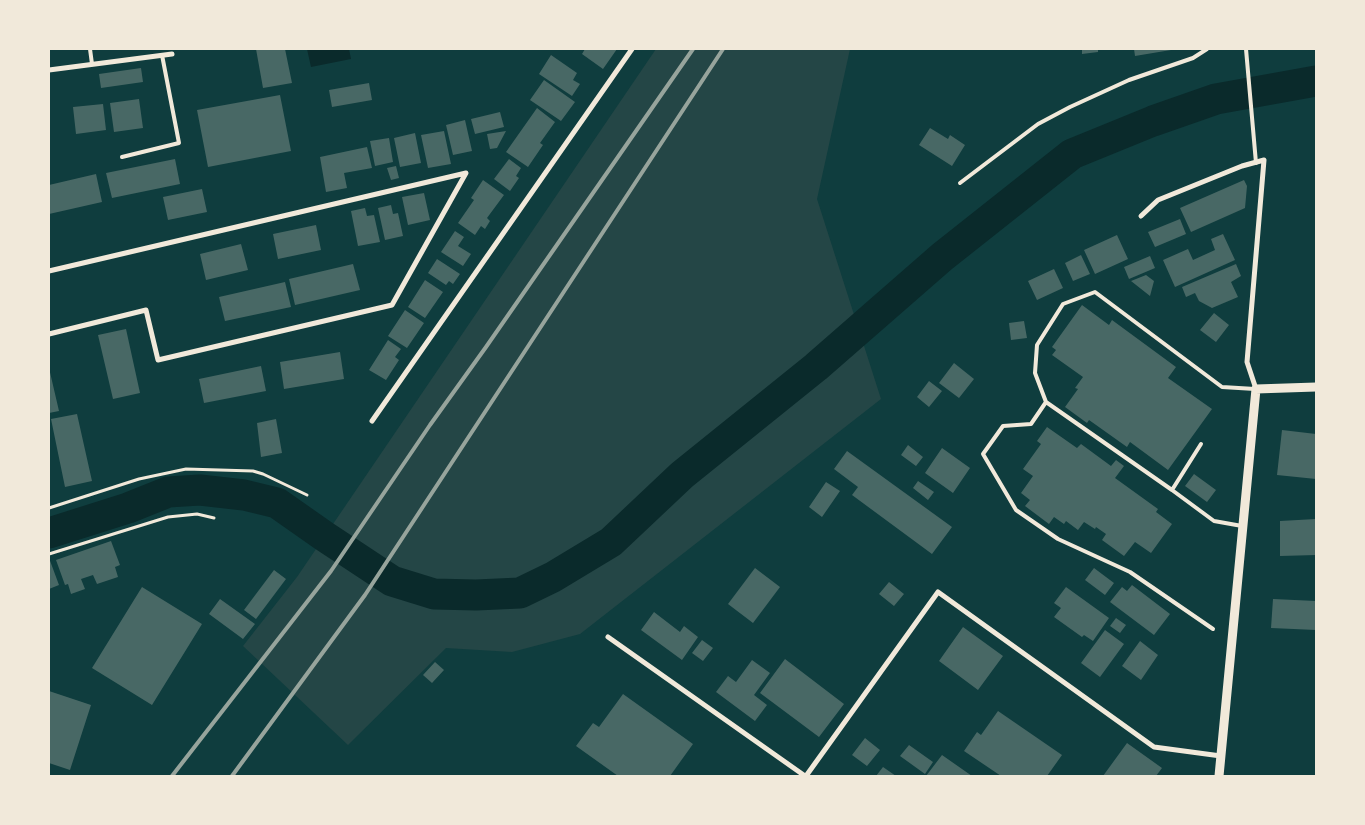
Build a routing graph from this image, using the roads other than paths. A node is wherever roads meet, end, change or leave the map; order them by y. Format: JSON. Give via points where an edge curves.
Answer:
{"nodes":[{"id":1,"x":90,"y":49,"type":"edge"},
{"id":2,"x":632,"y":49,"type":"edge"},
{"id":3,"x":1206,"y":49,"type":"edge"},
{"id":4,"x":1246,"y":51,"type":"edge"},
{"id":5,"x":172,"y":54,"type":"dead end"},
{"id":6,"x":162,"y":56,"type":"junction"},
{"id":7,"x":92,"y":64,"type":"junction"},
{"id":8,"x":49,"y":70,"type":"edge"},
{"id":9,"x":122,"y":158,"type":"dead end"},
{"id":10,"x":1256,"y":163,"type":"junction"},
{"id":11,"x":960,"y":183,"type":"dead end"},
{"id":12,"x":1141,"y":216,"type":"dead end"},
{"id":13,"x":49,"y":271,"type":"edge"},
{"id":14,"x":49,"y":334,"type":"edge"},
{"id":15,"x":1316,"y":387,"type":"edge"},
{"id":16,"x":1256,"y":389,"type":"junction"},
{"id":17,"x":1046,"y":402,"type":"junction"},
{"id":18,"x":372,"y":421,"type":"dead end"},
{"id":19,"x":1201,"y":444,"type":"dead end"},
{"id":20,"x":1172,"y":490,"type":"junction"},
{"id":21,"x":1242,"y":526,"type":"junction"},
{"id":22,"x":1213,"y":629,"type":"dead end"},
{"id":23,"x":608,"y":637,"type":"dead end"},
{"id":24,"x":1221,"y":756,"type":"junction"},
{"id":25,"x":805,"y":776,"type":"edge"},
{"id":26,"x":1219,"y":776,"type":"edge"}],
"edges":[{"from":1,"to":7,"type":"lane"},
{"from":2,"to":18,"type":"street"},
{"from":3,"to":11,"type":"lane","via":[[1193,58],[1129,80],[1046,120]]},
{"from":4,"to":10,"type":"lane"},
{"from":5,"to":6,"type":"street"},
{"from":6,"to":7,"type":"street"},
{"from":6,"to":9,"type":"lane","via":[[179,143]]},
{"from":7,"to":8,"type":"street"},
{"from":10,"to":12,"type":"street","via":[[1158,200]]},
{"from":10,"to":16,"type":"street","via":[[1264,160],[1247,362]]},
{"from":13,"to":14,"type":"street","via":[[466,173],[392,304],[158,360],[146,310]]},
{"from":15,"to":16,"type":"street"},
{"from":16,"to":17,"type":"lane","via":[[1222,387],[1094,292],[1063,304],[1037,345],[1035,373]]},
{"from":16,"to":21,"type":"street"},
{"from":17,"to":20,"type":"lane"},
{"from":17,"to":22,"type":"lane","via":[[1031,424],[1004,426],[984,454],[1016,510],[1058,539],[1130,572]]},
{"from":19,"to":20,"type":"lane"},
{"from":20,"to":21,"type":"lane","via":[[1214,522]]},
{"from":21,"to":24,"type":"street"},
{"from":23,"to":25,"type":"street"},
{"from":24,"to":25,"type":"street","via":[[1154,747],[938,592]]},
{"from":24,"to":26,"type":"street"}]}
